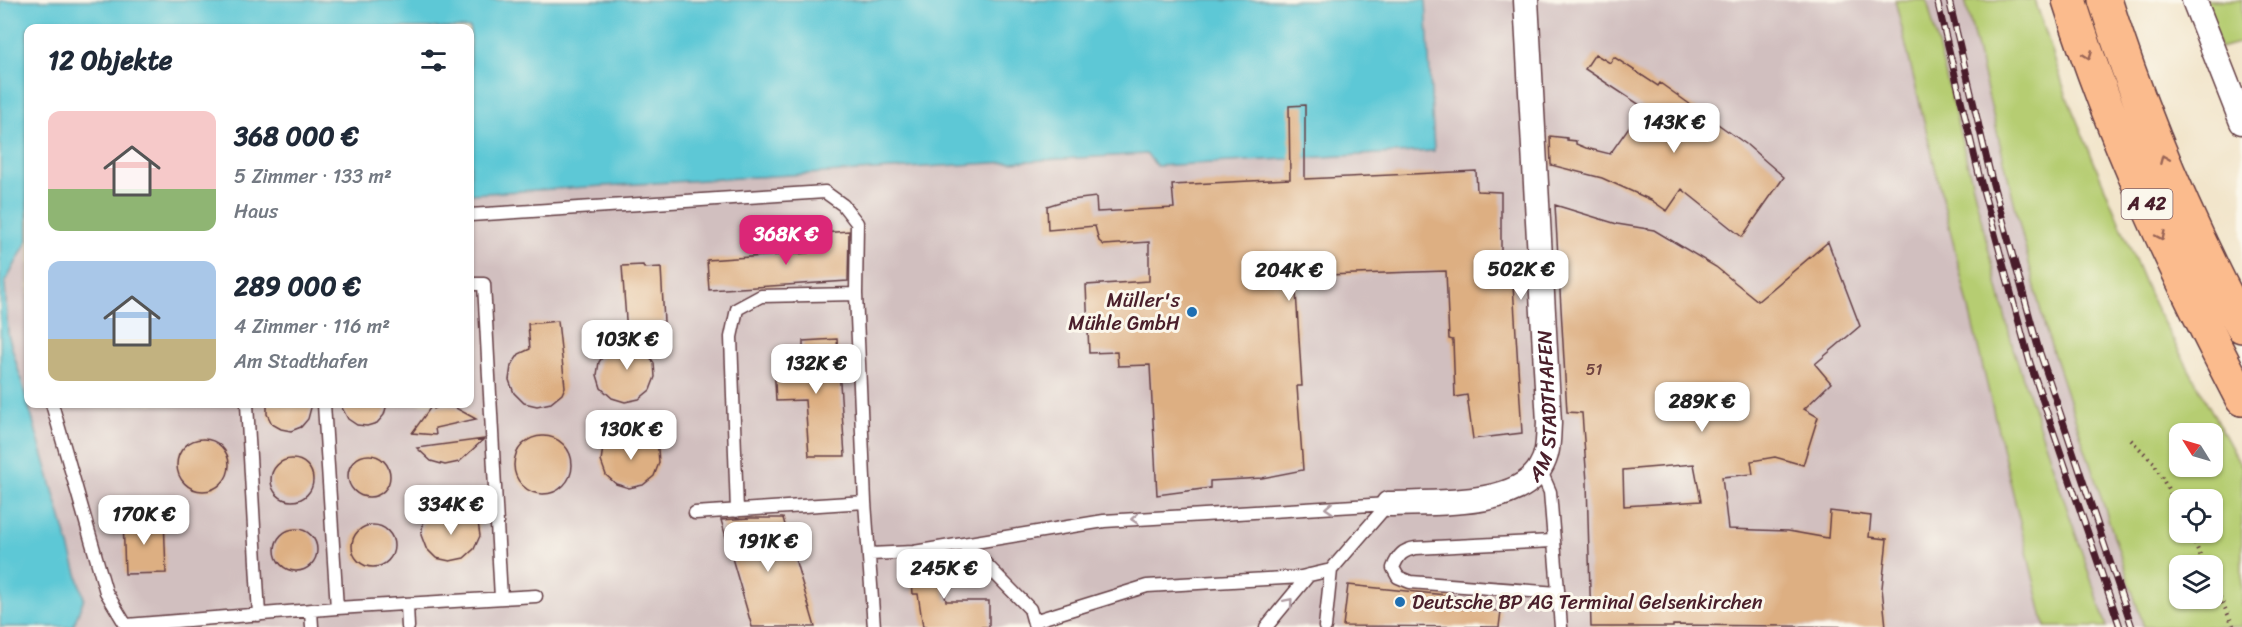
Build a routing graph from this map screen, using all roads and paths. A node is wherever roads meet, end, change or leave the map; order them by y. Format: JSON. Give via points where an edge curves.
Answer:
{"nodes":[{"id":1,"x":1526,"y":0,"type":"edge"},
{"id":2,"x":2069,"y":0,"type":"edge"},
{"id":3,"x":2105,"y":0,"type":"edge"},
{"id":4,"x":2194,"y":0,"type":"edge"},
{"id":5,"x":2242,"y":122,"type":"edge"},
{"id":6,"x":474,"y":215,"type":"edge"},
{"id":7,"x":474,"y":284,"type":"edge"},
{"id":8,"x":856,"y":294,"type":"junction"},
{"id":9,"x":2242,"y":326,"type":"edge"},
{"id":10,"x":2242,"y":399,"type":"edge"},
{"id":11,"x":53,"y":408,"type":"edge"},
{"id":12,"x":248,"y":408,"type":"edge"},
{"id":13,"x":324,"y":408,"type":"edge"},
{"id":14,"x":2131,"y":440,"type":"dead end"},
{"id":15,"x":1540,"y":469,"type":"junction"},
{"id":16,"x":2169,"y":491,"type":"edge"},
{"id":17,"x":865,"y":501,"type":"junction"},
{"id":18,"x":1388,"y":504,"type":"junction"},
{"id":19,"x":737,"y":511,"type":"junction"},
{"id":20,"x":695,"y":513,"type":"dead end"},
{"id":21,"x":1552,"y":541,"type":"junction"},
{"id":22,"x":966,"y":544,"type":"junction"},
{"id":23,"x":870,"y":554,"type":"junction"},
{"id":24,"x":1331,"y":570,"type":"junction"},
{"id":25,"x":1309,"y":575,"type":"junction"},
{"id":26,"x":1558,"y":592,"type":"junction"},
{"id":27,"x":536,"y":596,"type":"dead end"},
{"id":28,"x":501,"y":598,"type":"junction"},
{"id":29,"x":2223,"y":604,"type":"edge"},
{"id":30,"x":407,"y":605,"type":"junction"},
{"id":31,"x":337,"y":608,"type":"junction"},
{"id":32,"x":311,"y":611,"type":"junction"},
{"id":33,"x":259,"y":615,"type":"junction"},
{"id":34,"x":1034,"y":624,"type":"edge"},
{"id":35,"x":127,"y":626,"type":"edge"},
{"id":36,"x":312,"y":627,"type":"edge"},
{"id":37,"x":408,"y":627,"type":"edge"},
{"id":38,"x":874,"y":627,"type":"edge"},
{"id":39,"x":1266,"y":627,"type":"edge"},
{"id":40,"x":1325,"y":627,"type":"edge"},
{"id":41,"x":1561,"y":627,"type":"edge"},
{"id":42,"x":2234,"y":627,"type":"edge"}],
"edges":[{"from":1,"to":15,"type":"street","name":"AM STADTHAFEN","via":[[1549,423],[1547,451]]},
{"from":2,"to":10,"type":"highway","number":"A 42","one_way":true,"via":[[2131,169]]},
{"from":9,"to":3,"type":"highway","number":"A 42","one_way":true,"via":[[2162,154]]},
{"from":4,"to":5,"type":"street"},
{"from":6,"to":8,"type":"lane","via":[[825,192],[843,205],[856,223]]},
{"from":7,"to":28,"type":"lane","via":[[484,284]]},
{"from":8,"to":17,"type":"lane"},
{"from":8,"to":19,"type":"lane","via":[[761,296],[737,309],[731,337]]},
{"from":11,"to":35,"type":"lane","via":[[106,592]]},
{"from":12,"to":33,"type":"lane"},
{"from":13,"to":31,"type":"lane"},
{"from":14,"to":16,"type":"path","via":[[2154,463]]},
{"from":15,"to":18,"type":"street","name":"AM STADTHAFEN","via":[[1520,489],[1500,497]]},
{"from":15,"to":21,"type":"lane","via":[[1550,492]]},
{"from":17,"to":19,"type":"lane"},
{"from":17,"to":23,"type":"lane"},
{"from":18,"to":22,"type":"lane","one_way":true,"via":[[1104,521]]},
{"from":18,"to":24,"type":"lane"},
{"from":19,"to":20,"type":"lane"},
{"from":21,"to":26,"type":"lane"},
{"from":21,"to":26,"type":"lane","via":[[1416,548],[1397,556],[1393,568],[1398,577],[1410,582]]},
{"from":22,"to":23,"type":"lane"},
{"from":22,"to":34,"type":"lane","via":[[1030,609]]},
{"from":23,"to":38,"type":"lane"},
{"from":24,"to":25,"type":"lane"},
{"from":24,"to":40,"type":"lane"},
{"from":25,"to":34,"type":"lane","via":[[1147,586]]},
{"from":39,"to":25,"type":"lane","one_way":true},
{"from":26,"to":41,"type":"lane"},
{"from":27,"to":28,"type":"lane"},
{"from":28,"to":30,"type":"lane"},
{"from":29,"to":42,"type":"path"},
{"from":30,"to":31,"type":"lane"},
{"from":30,"to":37,"type":"lane"},
{"from":31,"to":32,"type":"lane"},
{"from":32,"to":33,"type":"lane"},
{"from":32,"to":36,"type":"lane"},
{"from":33,"to":35,"type":"lane"}]}
